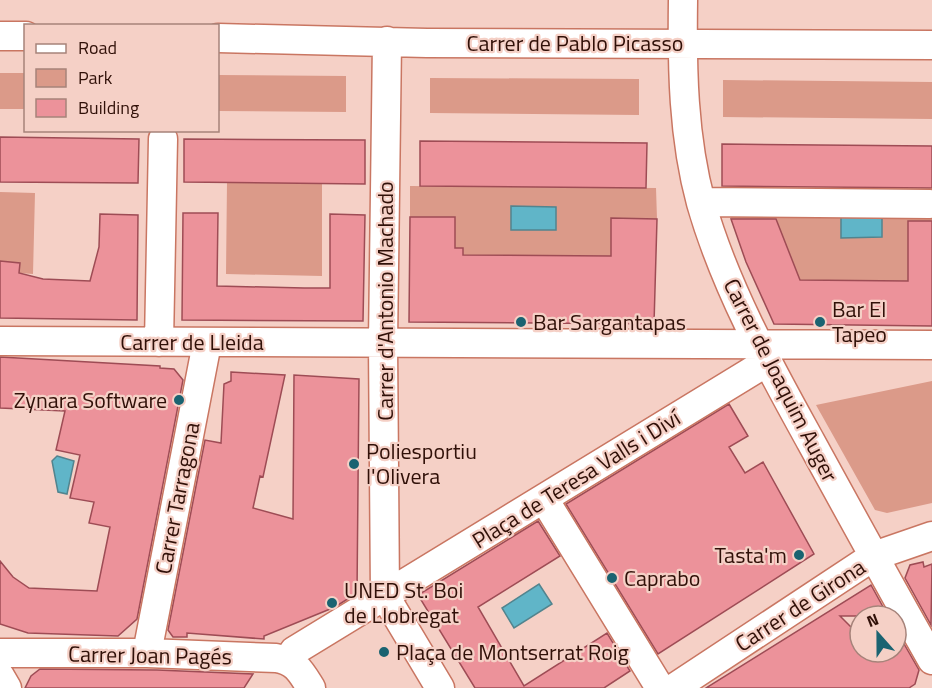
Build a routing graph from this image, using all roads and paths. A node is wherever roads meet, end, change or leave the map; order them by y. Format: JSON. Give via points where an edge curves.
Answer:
{"nodes":[{"id":1,"x":683,"y":0,"type":"edge"},
{"id":2,"x":0,"y":36,"type":"edge"},
{"id":3,"x":24,"y":36,"type":"edge"},
{"id":4,"x":219,"y":38,"type":"edge"},
{"id":5,"x":387,"y":41,"type":"junction"},
{"id":6,"x":683,"y":44,"type":"junction"},
{"id":7,"x":932,"y":45,"type":"edge"},
{"id":8,"x":163,"y":139,"type":"dead end"},
{"id":9,"x":701,"y":202,"type":"junction"},
{"id":10,"x":930,"y":204,"type":"dead end"},
{"id":11,"x":0,"y":341,"type":"edge"},
{"id":12,"x":159,"y":342,"type":"junction"},
{"id":13,"x":383,"y":342,"type":"junction"},
{"id":14,"x":207,"y":343,"type":"junction"},
{"id":15,"x":932,"y":345,"type":"edge"},
{"id":16,"x":763,"y":353,"type":"junction"},
{"id":17,"x":544,"y":498,"type":"junction"},
{"id":18,"x":932,"y":536,"type":"edge"},
{"id":19,"x":874,"y":556,"type":"junction"},
{"id":20,"x":385,"y":597,"type":"junction"},
{"id":21,"x":0,"y":653,"type":"edge"},
{"id":22,"x":147,"y":653,"type":"junction"},
{"id":23,"x":932,"y":660,"type":"edge"},
{"id":24,"x":299,"y":672,"type":"edge"},
{"id":25,"x":0,"y":676,"type":"edge"},
{"id":26,"x":7,"y":688,"type":"edge"},
{"id":27,"x":440,"y":688,"type":"edge"},
{"id":28,"x":660,"y":688,"type":"edge"},
{"id":29,"x":674,"y":688,"type":"edge"}],
"edges":[{"from":1,"to":6,"type":"street","name":"Carrer de Joaquim Auger"},
{"from":2,"to":3,"type":"street"},
{"from":4,"to":5,"type":"street","name":"Carrer de Pablo Picasso"},
{"from":5,"to":6,"type":"street","name":"Carrer de Pablo Picasso"},
{"from":5,"to":13,"type":"street","name":"Carrer d'Antonio Machado"},
{"from":6,"to":7,"type":"street","name":"Carrer de Pablo Picasso"},
{"from":6,"to":9,"type":"street","name":"Carrer de Joaquim Auger","via":[[687,131]]},
{"from":8,"to":12,"type":"street"},
{"from":9,"to":10,"type":"street"},
{"from":9,"to":16,"type":"street","name":"Carrer de Joaquim Auger","via":[[725,269]]},
{"from":11,"to":12,"type":"street","name":"Carrer de Lleida"},
{"from":12,"to":14,"type":"street","name":"Carrer de Lleida"},
{"from":13,"to":14,"type":"street","name":"Carrer de Lleida"},
{"from":13,"to":16,"type":"street"},
{"from":13,"to":20,"type":"street","name":"Carrer d'Antonio Machado"},
{"from":14,"to":22,"type":"street","name":"Carrer Tarragona"},
{"from":15,"to":16,"type":"street"},
{"from":16,"to":17,"type":"street","name":"Plaça de Teresa Valls i Diví"},
{"from":16,"to":19,"type":"street","name":"Carrer de Joaquim Auger"},
{"from":17,"to":20,"type":"street","name":"Plaça de Teresa Valls i Diví"},
{"from":17,"to":28,"type":"street"},
{"from":18,"to":19,"type":"street","name":"Carrer de Girona"},
{"from":19,"to":23,"type":"street","name":"Carrer de Joaquim Auger"},
{"from":19,"to":29,"type":"street","name":"Carrer de Girona"},
{"from":20,"to":24,"type":"street","via":[[294,651]]},
{"from":20,"to":27,"type":"street"},
{"from":21,"to":22,"type":"street","name":"Carrer Joan Pagés"},
{"from":22,"to":24,"type":"street","name":"Carrer Joan Pagés"},
{"from":25,"to":26,"type":"street"}]}
